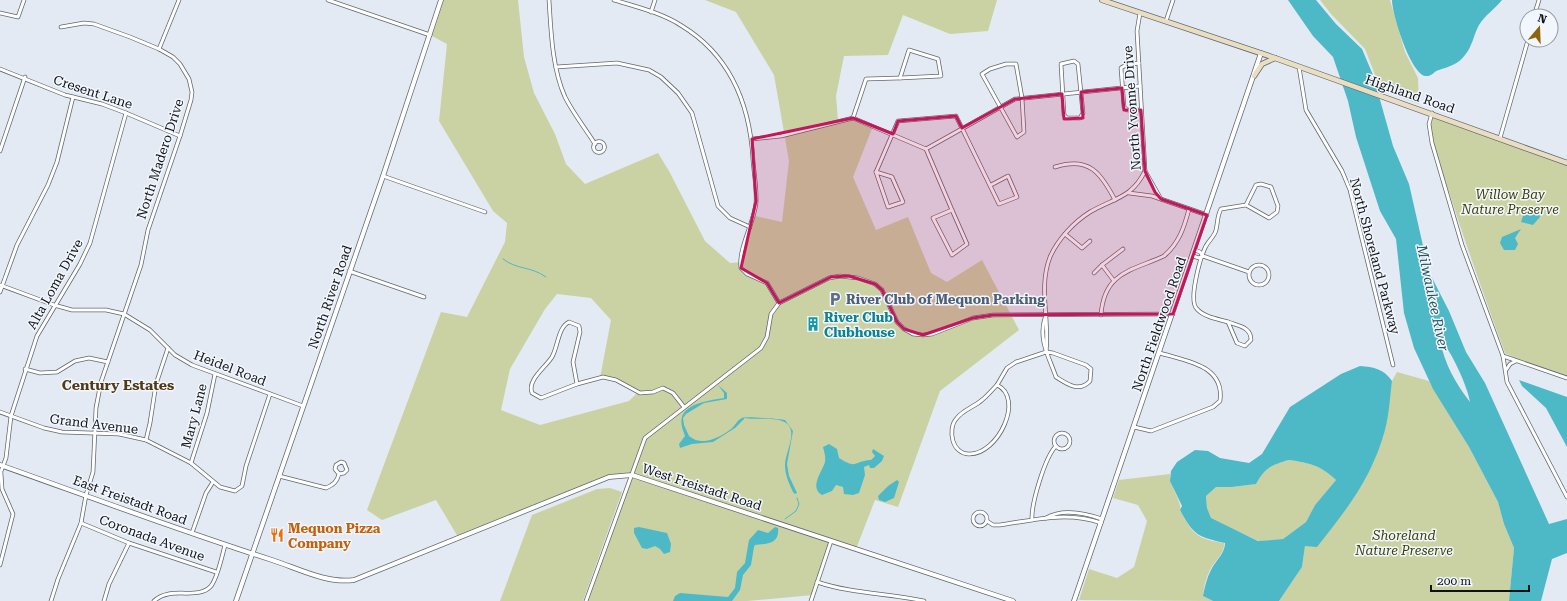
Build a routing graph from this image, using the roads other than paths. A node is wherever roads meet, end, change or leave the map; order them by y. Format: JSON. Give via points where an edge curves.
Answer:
{"nodes":[{"id":1,"x":24,"y":0,"type":"edge"},
{"id":2,"x":179,"y":0,"type":"edge"},
{"id":3,"x":328,"y":0,"type":"edge"},
{"id":4,"x":441,"y":0,"type":"edge"},
{"id":5,"x":549,"y":0,"type":"edge"},
{"id":6,"x":614,"y":0,"type":"edge"},
{"id":7,"x":655,"y":0,"type":"edge"},
{"id":8,"x":1102,"y":0,"type":"edge"},
{"id":9,"x":1172,"y":0,"type":"edge"},
{"id":10,"x":651,"y":12,"type":"junction"},
{"id":11,"x":0,"y":13,"type":"edge"},
{"id":12,"x":1140,"y":13,"type":"junction"},
{"id":13,"x":1166,"y":21,"type":"junction"},
{"id":14,"x":62,"y":27,"type":"dead end"},
{"id":15,"x":430,"y":35,"type":"junction"},
{"id":16,"x":1526,"y":48,"type":"edge"},
{"id":17,"x":160,"y":50,"type":"junction"},
{"id":18,"x":1261,"y":53,"type":"junction"},
{"id":19,"x":1276,"y":58,"type":"junction"},
{"id":20,"x":1139,"y":63,"type":"junction"},
{"id":21,"x":556,"y":67,"type":"junction"},
{"id":22,"x":1299,"y":67,"type":"junction"},
{"id":23,"x":0,"y":69,"type":"edge"},
{"id":24,"x":1254,"y":76,"type":"junction"},
{"id":25,"x":25,"y":77,"type":"junction"},
{"id":26,"x":900,"y":78,"type":"junction"},
{"id":27,"x":1140,"y":86,"type":"junction"},
{"id":28,"x":1122,"y":88,"type":"junction"},
{"id":29,"x":1081,"y":92,"type":"junction"},
{"id":30,"x":1062,"y":94,"type":"junction"},
{"id":31,"x":73,"y":97,"type":"junction"},
{"id":32,"x":1022,"y":98,"type":"junction"},
{"id":33,"x":1000,"y":106,"type":"junction"},
{"id":34,"x":1141,"y":110,"type":"junction"},
{"id":35,"x":126,"y":113,"type":"junction"},
{"id":36,"x":1432,"y":113,"type":"junction"},
{"id":37,"x":852,"y":118,"type":"junction"},
{"id":38,"x":962,"y":128,"type":"junction"},
{"id":39,"x":893,"y":134,"type":"junction"},
{"id":40,"x":180,"y":136,"type":"junction"},
{"id":41,"x":1500,"y":138,"type":"junction"},
{"id":42,"x":752,"y":139,"type":"junction"},
{"id":43,"x":595,"y":144,"type":"dead end"},
{"id":44,"x":926,"y":149,"type":"junction"},
{"id":45,"x":0,"y":151,"type":"edge"},
{"id":46,"x":1567,"y":163,"type":"edge"},
{"id":47,"x":1055,"y":167,"type":"dead end"},
{"id":48,"x":1145,"y":171,"type":"junction"},
{"id":49,"x":876,"y":172,"type":"junction"},
{"id":50,"x":383,"y":176,"type":"junction"},
{"id":51,"x":991,"y":185,"type":"junction"},
{"id":52,"x":1129,"y":193,"type":"junction"},
{"id":53,"x":1161,"y":199,"type":"junction"},
{"id":54,"x":1115,"y":200,"type":"junction"},
{"id":55,"x":1246,"y":205,"type":"junction"},
{"id":56,"x":1189,"y":209,"type":"junction"},
{"id":57,"x":952,"y":210,"type":"junction"},
{"id":58,"x":485,"y":212,"type":"dead end"},
{"id":59,"x":1207,"y":215,"type":"junction"},
{"id":60,"x":750,"y":227,"type":"junction"},
{"id":61,"x":1065,"y":234,"type":"junction"},
{"id":62,"x":1090,"y":241,"type":"dead end"},
{"id":63,"x":1123,"y":249,"type":"dead end"},
{"id":64,"x":1195,"y":250,"type":"junction"},
{"id":65,"x":1193,"y":256,"type":"junction"},
{"id":66,"x":1203,"y":256,"type":"junction"},
{"id":67,"x":1102,"y":266,"type":"junction"},
{"id":68,"x":349,"y":271,"type":"junction"},
{"id":69,"x":1249,"y":272,"type":"junction"},
{"id":70,"x":1094,"y":273,"type":"dead end"},
{"id":71,"x":1114,"y":281,"type":"junction"},
{"id":72,"x":1,"y":286,"type":"edge"},
{"id":73,"x":0,"y":292,"type":"edge"},
{"id":74,"x":424,"y":297,"type":"dead end"},
{"id":75,"x":779,"y":304,"type":"junction"},
{"id":76,"x":54,"y":305,"type":"junction"},
{"id":77,"x":124,"y":314,"type":"junction"},
{"id":78,"x":1173,"y":314,"type":"junction"},
{"id":79,"x":1101,"y":315,"type":"junction"},
{"id":80,"x":1046,"y":316,"type":"junction"},
{"id":81,"x":1228,"y":322,"type":"junction"},
{"id":82,"x":168,"y":348,"type":"junction"},
{"id":83,"x":1046,"y":352,"type":"junction"},
{"id":84,"x":1160,"y":353,"type":"junction"},
{"id":85,"x":1503,"y":356,"type":"junction"},
{"id":86,"x":1516,"y":361,"type":"junction"},
{"id":87,"x":108,"y":362,"type":"junction"},
{"id":88,"x":1392,"y":364,"type":"dead end"},
{"id":89,"x":26,"y":369,"type":"junction"},
{"id":90,"x":1506,"y":370,"type":"junction"},
{"id":91,"x":215,"y":374,"type":"junction"},
{"id":92,"x":1567,"y":378,"type":"edge"},
{"id":93,"x":577,"y":384,"type":"junction"},
{"id":94,"x":997,"y":385,"type":"junction"},
{"id":95,"x":270,"y":394,"type":"junction"},
{"id":96,"x":303,"y":406,"type":"junction"},
{"id":97,"x":684,"y":407,"type":"junction"},
{"id":98,"x":0,"y":412,"type":"edge"},
{"id":99,"x":11,"y":416,"type":"junction"},
{"id":100,"x":1134,"y":427,"type":"junction"},
{"id":101,"x":95,"y":433,"type":"junction"},
{"id":102,"x":146,"y":440,"type":"junction"},
{"id":103,"x":1056,"y":446,"type":"junction"},
{"id":104,"x":191,"y":463,"type":"junction"},
{"id":105,"x":2,"y":465,"type":"edge"},
{"id":106,"x":1,"y":474,"type":"edge"},
{"id":107,"x":339,"y":474,"type":"dead end"},
{"id":108,"x":632,"y":475,"type":"junction"},
{"id":109,"x":279,"y":476,"type":"junction"},
{"id":110,"x":213,"y":482,"type":"junction"},
{"id":111,"x":0,"y":492,"type":"edge"},
{"id":112,"x":86,"y":495,"type":"junction"},
{"id":113,"x":5,"y":496,"type":"junction"},
{"id":114,"x":1567,"y":497,"type":"edge"},
{"id":115,"x":1032,"y":520,"type":"junction"},
{"id":116,"x":987,"y":521,"type":"junction"},
{"id":117,"x":1102,"y":521,"type":"junction"},
{"id":118,"x":81,"y":523,"type":"junction"},
{"id":119,"x":192,"y":533,"type":"junction"},
{"id":120,"x":831,"y":540,"type":"junction"},
{"id":121,"x":129,"y":543,"type":"junction"},
{"id":122,"x":225,"y":545,"type":"junction"},
{"id":123,"x":252,"y":554,"type":"junction"},
{"id":124,"x":0,"y":566,"type":"edge"},
{"id":125,"x":216,"y":572,"type":"junction"},
{"id":126,"x":817,"y":582,"type":"junction"},
{"id":127,"x":51,"y":601,"type":"edge"},
{"id":128,"x":104,"y":601,"type":"edge"},
{"id":129,"x":154,"y":601,"type":"edge"},
{"id":130,"x":236,"y":601,"type":"edge"},
{"id":131,"x":586,"y":601,"type":"edge"},
{"id":132,"x":811,"y":601,"type":"edge"},
{"id":133,"x":924,"y":601,"type":"edge"},
{"id":134,"x":1013,"y":601,"type":"edge"},
{"id":135,"x":1074,"y":601,"type":"edge"}],
"edges":[{"from":1,"to":11,"type":"street","via":[[18,17]]},
{"from":2,"to":17,"type":"street"},
{"from":3,"to":15,"type":"street"},
{"from":4,"to":15,"type":"street","name":"North River Road"},
{"from":5,"to":21,"type":"street"},
{"from":6,"to":10,"type":"street"},
{"from":7,"to":10,"type":"street"},
{"from":8,"to":12,"type":"main road","name":"Highland Road"},
{"from":9,"to":13,"type":"street"},
{"from":10,"to":42,"type":"street","via":[[682,26],[702,40],[716,56],[739,93],[747,113]]},
{"from":12,"to":13,"type":"main road","name":"Highland Road"},
{"from":12,"to":20,"type":"street","name":"North Yvonne Drive","via":[[1137,24]]},
{"from":13,"to":18,"type":"main road","name":"Highland Road"},
{"from":14,"to":17,"type":"street","name":"North Madero Drive","via":[[94,24]]},
{"from":15,"to":50,"type":"street","name":"North River Road"},
{"from":16,"to":41,"type":"street"},
{"from":17,"to":40,"type":"street","name":"North Madero Drive","via":[[174,57],[189,79],[191,100]]},
{"from":18,"to":19,"type":"main road","name":"Highland Road"},
{"from":18,"to":24,"type":"street","name":"North Fieldwood Road"},
{"from":19,"to":22,"type":"main road","name":"Highland Road"},
{"from":19,"to":24,"type":"main road","via":[[1262,64]]},
{"from":20,"to":27,"type":"street","name":"North Yvonne Drive"},
{"from":20,"to":28,"type":"street","via":[[1122,66]]},
{"from":21,"to":43,"type":"street","via":[[568,101]]},
{"from":21,"to":60,"type":"street","via":[[617,63],[649,70],[661,77],[678,93],[692,113],[718,206],[730,218]]},
{"from":22,"to":36,"type":"main road","name":"Highland Road"},
{"from":22,"to":88,"type":"street","name":"North Shoreland Parkway","via":[[1306,110],[1342,171],[1350,190]]},
{"from":23,"to":25,"type":"street","name":"Cresent Lane"},
{"from":24,"to":59,"type":"street","name":"North Fieldwood Road"},
{"from":25,"to":31,"type":"street","name":"Cresent Lane"},
{"from":25,"to":45,"type":"street"},
{"from":26,"to":26,"type":"street","via":[[941,76],[938,59],[909,50]]},
{"from":26,"to":37,"type":"street","via":[[866,79]]},
{"from":27,"to":28,"type":"street"},
{"from":27,"to":34,"type":"street","name":"North Yvonne Drive"},
{"from":28,"to":29,"type":"street"},
{"from":28,"to":34,"type":"street","via":[[1125,110]]},
{"from":29,"to":30,"type":"street"},
{"from":29,"to":30,"type":"street","via":[[1083,113],[1080,118],[1065,117]]},
{"from":29,"to":30,"type":"street","via":[[1078,64],[1066,62],[1061,64]]},
{"from":30,"to":32,"type":"street"},
{"from":31,"to":35,"type":"street","name":"Cresent Lane"},
{"from":31,"to":72,"type":"street","via":[[57,162],[17,245]]},
{"from":32,"to":33,"type":"street"},
{"from":32,"to":33,"type":"street","via":[[1024,132],[1018,137]]},
{"from":32,"to":33,"type":"street","via":[[1016,64],[998,65],[982,74]]},
{"from":33,"to":38,"type":"street"},
{"from":34,"to":48,"type":"street","name":"North Yvonne Drive"},
{"from":35,"to":40,"type":"street","name":"Cresent Lane"},
{"from":35,"to":76,"type":"street","name":"Alta Loma Drive","via":[[90,243]]},
{"from":36,"to":41,"type":"main road","name":"Highland Road"},
{"from":36,"to":85,"type":"street","via":[[1429,124],[1432,143],[1462,245]]},
{"from":37,"to":39,"type":"street"},
{"from":37,"to":42,"type":"street","via":[[781,136]]},
{"from":38,"to":39,"type":"street","via":[[956,116],[898,121]]},
{"from":38,"to":44,"type":"street"},
{"from":38,"to":51,"type":"street"},
{"from":39,"to":44,"type":"street"},
{"from":39,"to":49,"type":"street"},
{"from":40,"to":77,"type":"street","name":"North Madero Drive","via":[[148,230],[141,266]]},
{"from":41,"to":46,"type":"main road","name":"Highland Road"},
{"from":42,"to":60,"type":"street","via":[[756,201]]},
{"from":44,"to":57,"type":"street"},
{"from":47,"to":54,"type":"street","via":[[1080,164],[1090,167],[1104,179]]},
{"from":48,"to":52,"type":"street","via":[[1141,180]]},
{"from":48,"to":53,"type":"street","name":"North Yvonne Drive"},
{"from":49,"to":49,"type":"street","via":[[888,207],[903,202],[892,177]]},
{"from":50,"to":58,"type":"street"},
{"from":50,"to":68,"type":"street","name":"North River Road"},
{"from":51,"to":51,"type":"street","via":[[999,204],[1017,197],[1008,176]]},
{"from":52,"to":53,"type":"street"},
{"from":52,"to":54,"type":"street"},
{"from":53,"to":56,"type":"street"},
{"from":54,"to":61,"type":"street","via":[[1077,221]]},
{"from":55,"to":55,"type":"street","via":[[1269,218],[1277,212],[1278,206],[1271,187],[1261,184],[1256,185]]},
{"from":55,"to":66,"type":"street","via":[[1221,209],[1217,215],[1216,230]]},
{"from":56,"to":59,"type":"street"},
{"from":56,"to":71,"type":"street","via":[[1181,235],[1170,251],[1119,275]]},
{"from":57,"to":57,"type":"street","via":[[967,244],[952,255],[933,218]]},
{"from":59,"to":64,"type":"street","name":"North Fieldwood Road"},
{"from":60,"to":75,"type":"street","via":[[741,268],[767,283]]},
{"from":61,"to":62,"type":"street","via":[[1082,248]]},
{"from":61,"to":80,"type":"street","via":[[1050,258],[1046,274]]},
{"from":63,"to":67,"type":"street"},
{"from":64,"to":65,"type":"street","name":"North Fieldwood Road"},
{"from":64,"to":66,"type":"street"},
{"from":65,"to":66,"type":"street"},
{"from":65,"to":78,"type":"street","name":"North Fieldwood Road"},
{"from":66,"to":69,"type":"street"},
{"from":66,"to":81,"type":"street","via":[[1197,271],[1193,302],[1196,309],[1202,313]]},
{"from":67,"to":70,"type":"street"},
{"from":67,"to":71,"type":"street"},
{"from":68,"to":74,"type":"street"},
{"from":68,"to":96,"type":"street","name":"North River Road"},
{"from":69,"to":69,"type":"street","via":[[1252,281],[1258,284],[1266,282],[1269,277],[1268,270],[1262,266],[1256,266]]},
{"from":71,"to":79,"type":"street","via":[[1104,295]]},
{"from":72,"to":73,"type":"street"},
{"from":72,"to":76,"type":"street","name":"Heidel Road"},
{"from":75,"to":80,"type":"street","via":[[829,278],[840,276],[858,278],[875,284],[882,290],[897,322],[904,329],[923,336],[973,318],[993,315]]},
{"from":75,"to":97,"type":"street","via":[[770,314],[767,337],[761,348]]},
{"from":76,"to":77,"type":"street","name":"Heidel Road","via":[[72,310],[106,310]]},
{"from":76,"to":89,"type":"street","name":"Alta Loma Drive","via":[[37,336]]},
{"from":77,"to":82,"type":"street","name":"Heidel Road","via":[[150,330]]},
{"from":77,"to":87,"type":"street","name":"North Madero Drive"},
{"from":78,"to":79,"type":"street"},
{"from":78,"to":84,"type":"street","name":"North Fieldwood Road"},
{"from":79,"to":80,"type":"street"},
{"from":80,"to":83,"type":"street"},
{"from":81,"to":81,"type":"street","via":[[1237,343],[1244,346],[1252,340],[1248,329]]},
{"from":82,"to":91,"type":"street","name":"Heidel Road","via":[[187,362]]},
{"from":82,"to":102,"type":"street","via":[[156,384]]},
{"from":83,"to":83,"type":"street","via":[[1056,377],[1078,387],[1083,387],[1090,381],[1091,369],[1086,365]]},
{"from":83,"to":94,"type":"street","via":[[1016,362],[1007,368]]},
{"from":84,"to":100,"type":"street","name":"North Fieldwood Road"},
{"from":84,"to":100,"type":"street","via":[[1203,367],[1213,373],[1222,390],[1220,401],[1213,407],[1151,431]]},
{"from":85,"to":86,"type":"street"},
{"from":85,"to":90,"type":"street"},
{"from":86,"to":90,"type":"street"},
{"from":86,"to":92,"type":"street"},
{"from":87,"to":89,"type":"street","via":[[89,358],[57,372],[40,373]]},
{"from":87,"to":101,"type":"street","name":"North Madero Drive","via":[[96,408]]},
{"from":89,"to":99,"type":"street","name":"Alta Loma Drive"},
{"from":90,"to":114,"type":"street","via":[[1507,382]]},
{"from":91,"to":95,"type":"street","name":"Heidel Road"},
{"from":91,"to":104,"type":"street","name":"Mary Lane","via":[[207,413]]},
{"from":93,"to":93,"type":"street","via":[[573,362],[580,332],[579,326],[569,322],[562,329],[556,350],[530,388],[532,393],[541,398]]},
{"from":93,"to":97,"type":"street","via":[[603,378],[616,380],[640,393],[663,388],[673,393]]},
{"from":94,"to":94,"type":"street","via":[[981,401],[956,418],[952,426],[953,441],[965,454],[986,450],[1003,429],[1008,400],[1004,388]]},
{"from":95,"to":96,"type":"street","name":"Heidel Road"},
{"from":95,"to":110,"type":"street","name":"Grand Avenue","via":[[242,486],[238,490],[230,491]]},
{"from":96,"to":109,"type":"street","name":"North River Road"},
{"from":97,"to":108,"type":"street","via":[[645,438]]},
{"from":98,"to":99,"type":"street","name":"Grand Avenue"},
{"from":99,"to":101,"type":"street","name":"Grand Avenue","via":[[62,432]]},
{"from":99,"to":105,"type":"street","name":"Alta Loma Drive","via":[[6,458]]},
{"from":100,"to":117,"type":"street","name":"North Fieldwood Road"},
{"from":101,"to":102,"type":"street","name":"Grand Avenue","via":[[119,434]]},
{"from":101,"to":112,"type":"street","name":"North Madero Drive","via":[[93,472]]},
{"from":102,"to":104,"type":"street","name":"Grand Avenue"},
{"from":103,"to":103,"type":"street","via":[[1064,449],[1069,438],[1058,435],[1054,441]]},
{"from":103,"to":115,"type":"street","via":[[1050,454],[1034,501]]},
{"from":104,"to":110,"type":"street","name":"Grand Avenue"},
{"from":105,"to":106,"type":"street","name":"Alta Loma Drive"},
{"from":105,"to":112,"type":"street","name":"East Freistadt Road"},
{"from":106,"to":113,"type":"street"},
{"from":107,"to":109,"type":"street","via":[[338,480],[326,488]]},
{"from":108,"to":120,"type":"street","name":"West Freistadt Road"},
{"from":108,"to":123,"type":"street","name":"West Freistadt Road","via":[[609,477],[352,580],[327,578]]},
{"from":108,"to":131,"type":"street"},
{"from":109,"to":123,"type":"street","name":"North River Road"},
{"from":110,"to":119,"type":"street","via":[[206,493]]},
{"from":111,"to":113,"type":"street"},
{"from":112,"to":118,"type":"street","name":"North Madero Drive"},
{"from":112,"to":119,"type":"street","name":"East Freistadt Road"},
{"from":113,"to":124,"type":"street","via":[[11,507],[13,520]]},
{"from":115,"to":116,"type":"street","via":[[1000,525],[993,525]]},
{"from":115,"to":117,"type":"street","via":[[1046,518],[1052,514],[1068,514]]},
{"from":116,"to":116,"type":"street","via":[[987,516],[982,512],[975,514],[973,518],[977,526],[984,525]]},
{"from":117,"to":135,"type":"street","name":"North Fieldwood Road"},
{"from":118,"to":121,"type":"street","name":"Coronada Avenue"},
{"from":118,"to":127,"type":"street","name":"North Madero Drive"},
{"from":119,"to":122,"type":"street","name":"East Freistadt Road"},
{"from":120,"to":126,"type":"street"},
{"from":120,"to":134,"type":"street","name":"West Freistadt Road"},
{"from":121,"to":125,"type":"street","name":"Coronada Avenue"},
{"from":121,"to":128,"type":"street","via":[[109,584]]},
{"from":122,"to":123,"type":"street","name":"East Freistadt Road"},
{"from":122,"to":125,"type":"street"},
{"from":123,"to":130,"type":"street","name":"North River Road"},
{"from":125,"to":129,"type":"street","via":[[210,587],[203,592],[168,593]]},
{"from":126,"to":132,"type":"street"},
{"from":126,"to":133,"type":"street","via":[[843,590]]}]}
